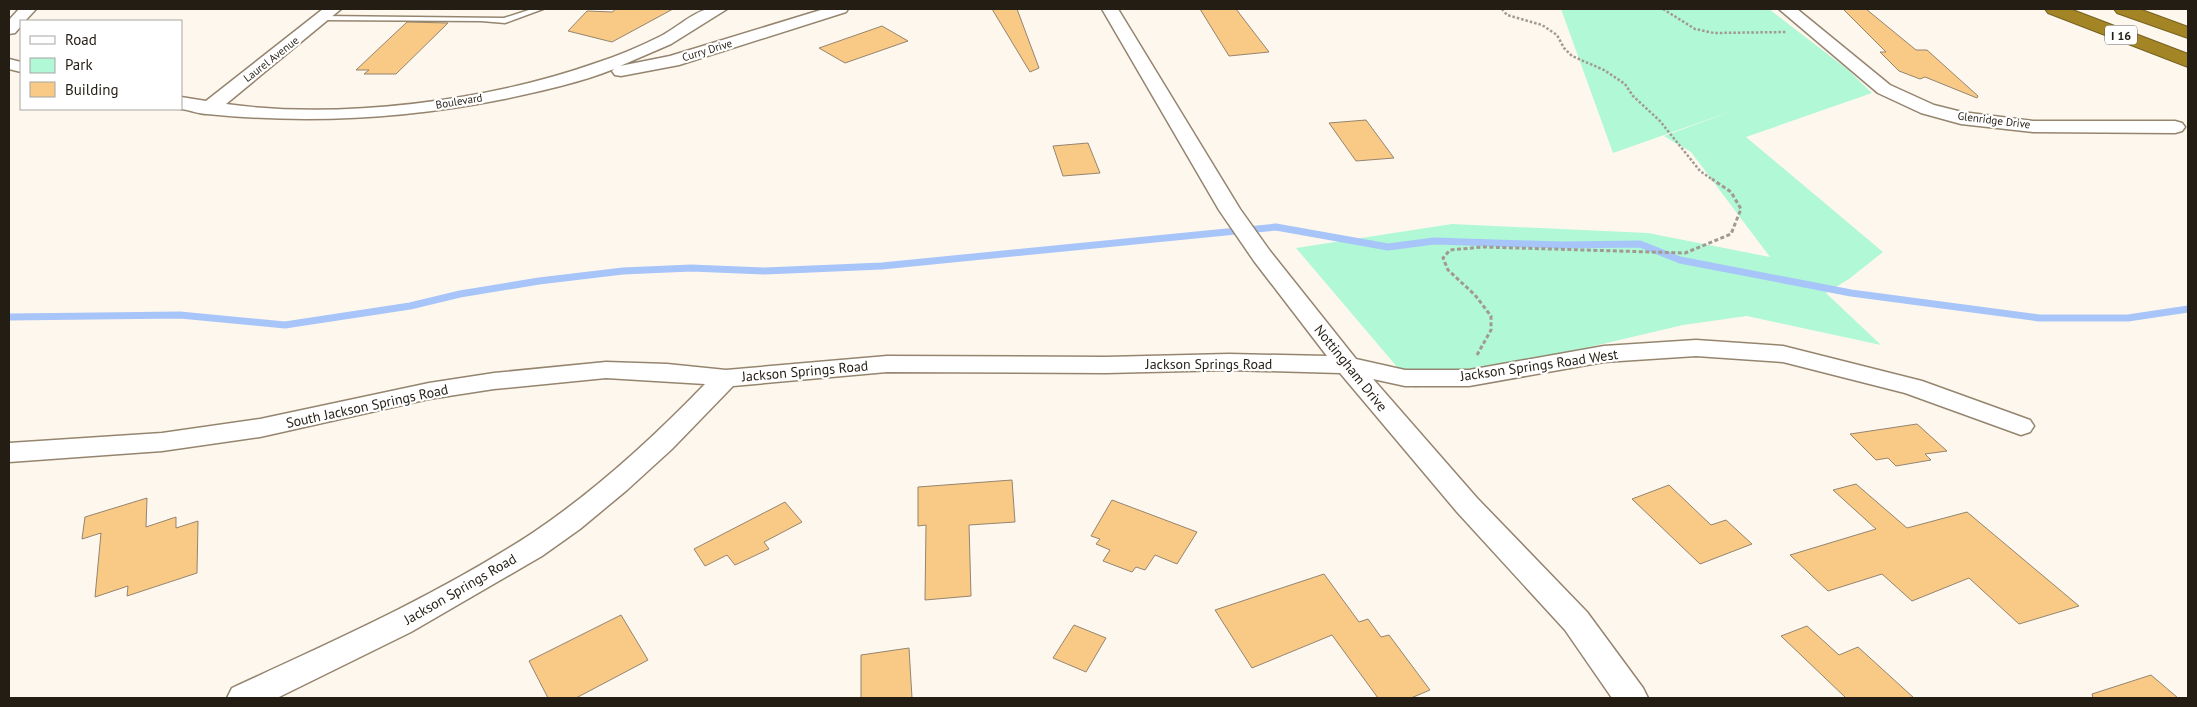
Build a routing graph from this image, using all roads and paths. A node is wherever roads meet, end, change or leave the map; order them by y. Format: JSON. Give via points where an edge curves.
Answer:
{"nodes":[{"id":1,"x":28,"y":9,"type":"edge"},
{"id":2,"x":538,"y":9,"type":"edge"},
{"id":3,"x":719,"y":9,"type":"edge"},
{"id":4,"x":840,"y":9,"type":"edge"},
{"id":5,"x":1110,"y":9,"type":"edge"},
{"id":6,"x":1502,"y":9,"type":"edge"},
{"id":7,"x":1662,"y":9,"type":"edge"},
{"id":8,"x":1788,"y":9,"type":"edge"},
{"id":9,"x":2054,"y":9,"type":"edge"},
{"id":10,"x":2124,"y":9,"type":"edge"},
{"id":11,"x":2164,"y":9,"type":"edge"},
{"id":12,"x":328,"y":13,"type":"edge"},
{"id":13,"x":2188,"y":18,"type":"edge"},
{"id":14,"x":9,"y":29,"type":"edge"},
{"id":15,"x":1814,"y":31,"type":"junction"},
{"id":16,"x":2188,"y":33,"type":"edge"},
{"id":17,"x":2188,"y":61,"type":"edge"},
{"id":18,"x":570,"y":78,"type":"junction"},
{"id":19,"x":182,"y":103,"type":"edge"},
{"id":20,"x":208,"y":109,"type":"junction"},
{"id":21,"x":2176,"y":127,"type":"dead end"},
{"id":22,"x":1347,"y":366,"type":"junction"},
{"id":23,"x":726,"y":378,"type":"junction"},
{"id":24,"x":1462,"y":378,"type":"junction"},
{"id":25,"x":2021,"y":426,"type":"dead end"},
{"id":26,"x":9,"y":453,"type":"edge"},
{"id":27,"x":244,"y":698,"type":"edge"},
{"id":28,"x":1631,"y":698,"type":"edge"}],
"edges":[{"from":1,"to":14,"type":"street"},
{"from":2,"to":12,"type":"lane","via":[[504,21]]},
{"from":3,"to":18,"type":"street","name":"Boulevard","via":[[650,48]]},
{"from":4,"to":18,"type":"street","name":"Curry Drive","via":[[673,61]]},
{"from":5,"to":22,"type":"street","name":"Nottingham Drive","via":[[1244,231]]},
{"from":6,"to":24,"type":"path","via":[[1507,15],[1542,25],[1557,35],[1572,56],[1604,70],[1625,84],[1700,171],[1731,192],[1740,209],[1731,234],[1681,252],[1483,247],[1450,250],[1443,258],[1448,270],[1475,295],[1491,316],[1491,330]]},
{"from":7,"to":15,"type":"path","via":[[1695,29],[1714,33]]},
{"from":8,"to":15,"type":"street","name":"Glenridge Drive"},
{"from":9,"to":17,"type":"highway","number":"I 16"},
{"from":10,"to":16,"type":"highway"},
{"from":11,"to":13,"type":"highway"},
{"from":12,"to":20,"type":"street","name":"Laurel Avenue"},
{"from":15,"to":21,"type":"street","name":"Glenridge Drive","via":[[1878,85],[1898,97],[1948,114],[2030,125]]},
{"from":18,"to":20,"type":"street","name":"Boulevard","via":[[471,99],[366,112],[291,114]]},
{"from":19,"to":20,"type":"street","name":"Boulevard"},
{"from":22,"to":23,"type":"street","name":"Jackson Springs Road","via":[[1229,362],[887,364]]},
{"from":22,"to":24,"type":"street","name":"Jackson Springs Road West","via":[[1406,378]]},
{"from":22,"to":28,"type":"street","name":"Nottingham Drive","via":[[1467,505],[1576,622]]},
{"from":23,"to":26,"type":"street","name":"South Jackson Springs Road","via":[[606,370],[555,374],[429,391],[260,428],[162,442]]},
{"from":23,"to":27,"type":"street","name":"Jackson Springs Road","via":[[638,464],[543,540],[404,622]]},
{"from":24,"to":25,"type":"street","name":"Jackson Springs Road West","via":[[1604,354],[1696,348],[1783,354],[1913,387]]}]}
